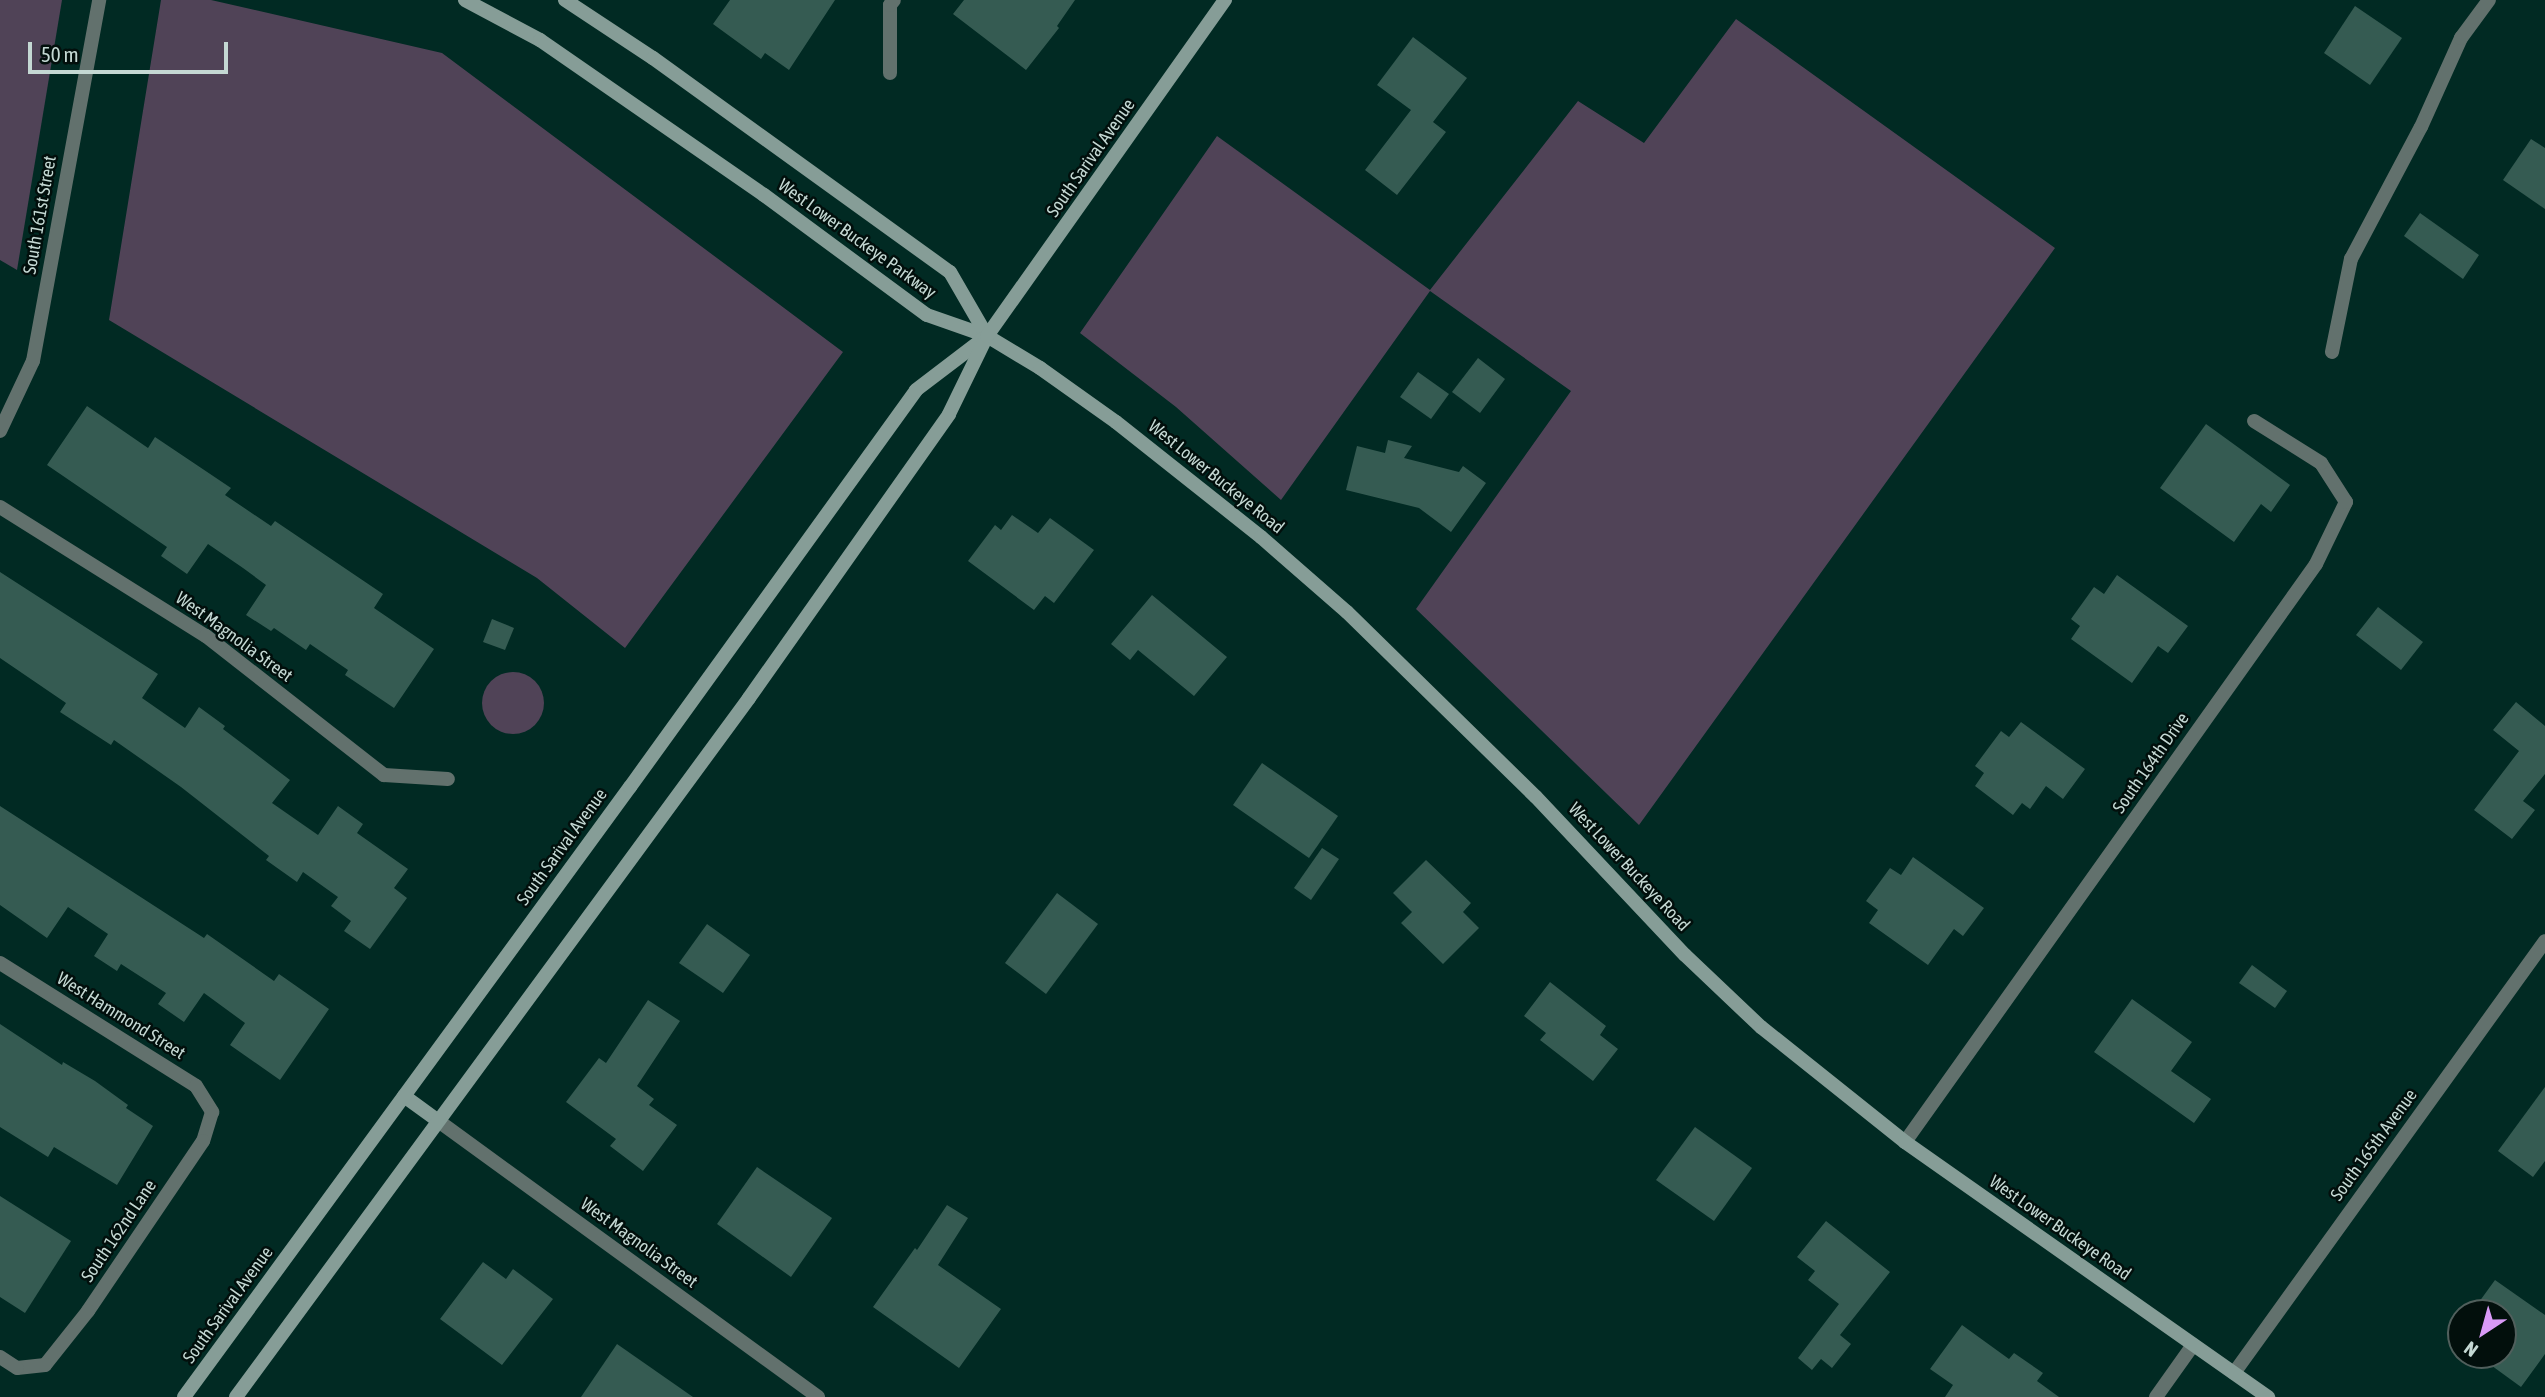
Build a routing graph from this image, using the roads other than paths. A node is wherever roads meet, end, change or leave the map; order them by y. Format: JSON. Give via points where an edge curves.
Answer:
{"nodes":[{"id":1,"x":99,"y":0,"type":"edge"},
{"id":2,"x":465,"y":0,"type":"edge"},
{"id":3,"x":565,"y":0,"type":"edge"},
{"id":4,"x":894,"y":0,"type":"edge"},
{"id":5,"x":1225,"y":0,"type":"edge"},
{"id":6,"x":2489,"y":0,"type":"edge"},
{"id":7,"x":890,"y":73,"type":"dead end"},
{"id":8,"x":987,"y":336,"type":"junction"},
{"id":9,"x":2332,"y":352,"type":"dead end"},
{"id":10,"x":2254,"y":421,"type":"dead end"},
{"id":11,"x":0,"y":431,"type":"edge"},
{"id":12,"x":0,"y":508,"type":"edge"},
{"id":13,"x":448,"y":779,"type":"dead end"},
{"id":14,"x":2545,"y":941,"type":"edge"},
{"id":15,"x":0,"y":963,"type":"edge"},
{"id":16,"x":404,"y":1096,"type":"junction"},
{"id":17,"x":212,"y":1112,"type":"joint"},
{"id":18,"x":437,"y":1120,"type":"junction"},
{"id":19,"x":1905,"y":1142,"type":"junction"},
{"id":20,"x":2193,"y":1345,"type":"junction"},
{"id":21,"x":0,"y":1357,"type":"edge"},
{"id":22,"x":2234,"y":1373,"type":"junction"},
{"id":23,"x":184,"y":1397,"type":"edge"},
{"id":24,"x":236,"y":1397,"type":"edge"},
{"id":25,"x":818,"y":1397,"type":"edge"},
{"id":26,"x":2156,"y":1397,"type":"edge"},
{"id":27,"x":2268,"y":1397,"type":"edge"}],
"edges":[{"from":1,"to":11,"type":"street","name":"South 161st Street","via":[[33,361]]},
{"from":2,"to":8,"type":"main road","name":"West Lower Buckeye Parkway","via":[[540,40],[928,315]]},
{"from":3,"to":8,"type":"main road","name":"West Lower Buckeye Parkway","via":[[950,272]]},
{"from":4,"to":7,"type":"street","via":[[890,5]]},
{"from":5,"to":8,"type":"main road","name":"South Sarival Avenue"},
{"from":6,"to":9,"type":"street","via":[[2461,38],[2421,127],[2351,259]]},
{"from":8,"to":16,"type":"main road","name":"South Sarival Avenue","via":[[916,390]]},
{"from":8,"to":18,"type":"main road","name":"South Sarival Avenue","via":[[949,414],[733,720]]},
{"from":8,"to":19,"type":"main road","name":"West Lower Buckeye Road","via":[[1116,422],[1309,578],[1423,684],[1715,984],[1781,1044]]},
{"from":10,"to":19,"type":"street","name":"South 164th Drive","via":[[2321,463],[2346,502],[2340,515],[2316,564]]},
{"from":12,"to":13,"type":"street","name":"West Magnolia Street","via":[[206,636],[384,775]]},
{"from":14,"to":22,"type":"street","name":"South 165th Avenue"},
{"from":15,"to":17,"type":"street","name":"West Hammond Street","via":[[196,1086]]},
{"from":16,"to":18,"type":"main road"},
{"from":16,"to":23,"type":"main road","name":"South Sarival Avenue"},
{"from":17,"to":21,"type":"street","name":"South 162nd Lane","via":[[203,1141],[88,1311],[45,1365],[17,1368]]},
{"from":18,"to":24,"type":"main road","name":"South Sarival Avenue"},
{"from":18,"to":25,"type":"street","name":"West Magnolia Street"},
{"from":19,"to":20,"type":"main road","name":"West Lower Buckeye Road"},
{"from":20,"to":22,"type":"main road","name":"West Lower Buckeye Road"},
{"from":20,"to":26,"type":"street"},
{"from":22,"to":27,"type":"main road","name":"West Lower Buckeye Road"}]}
